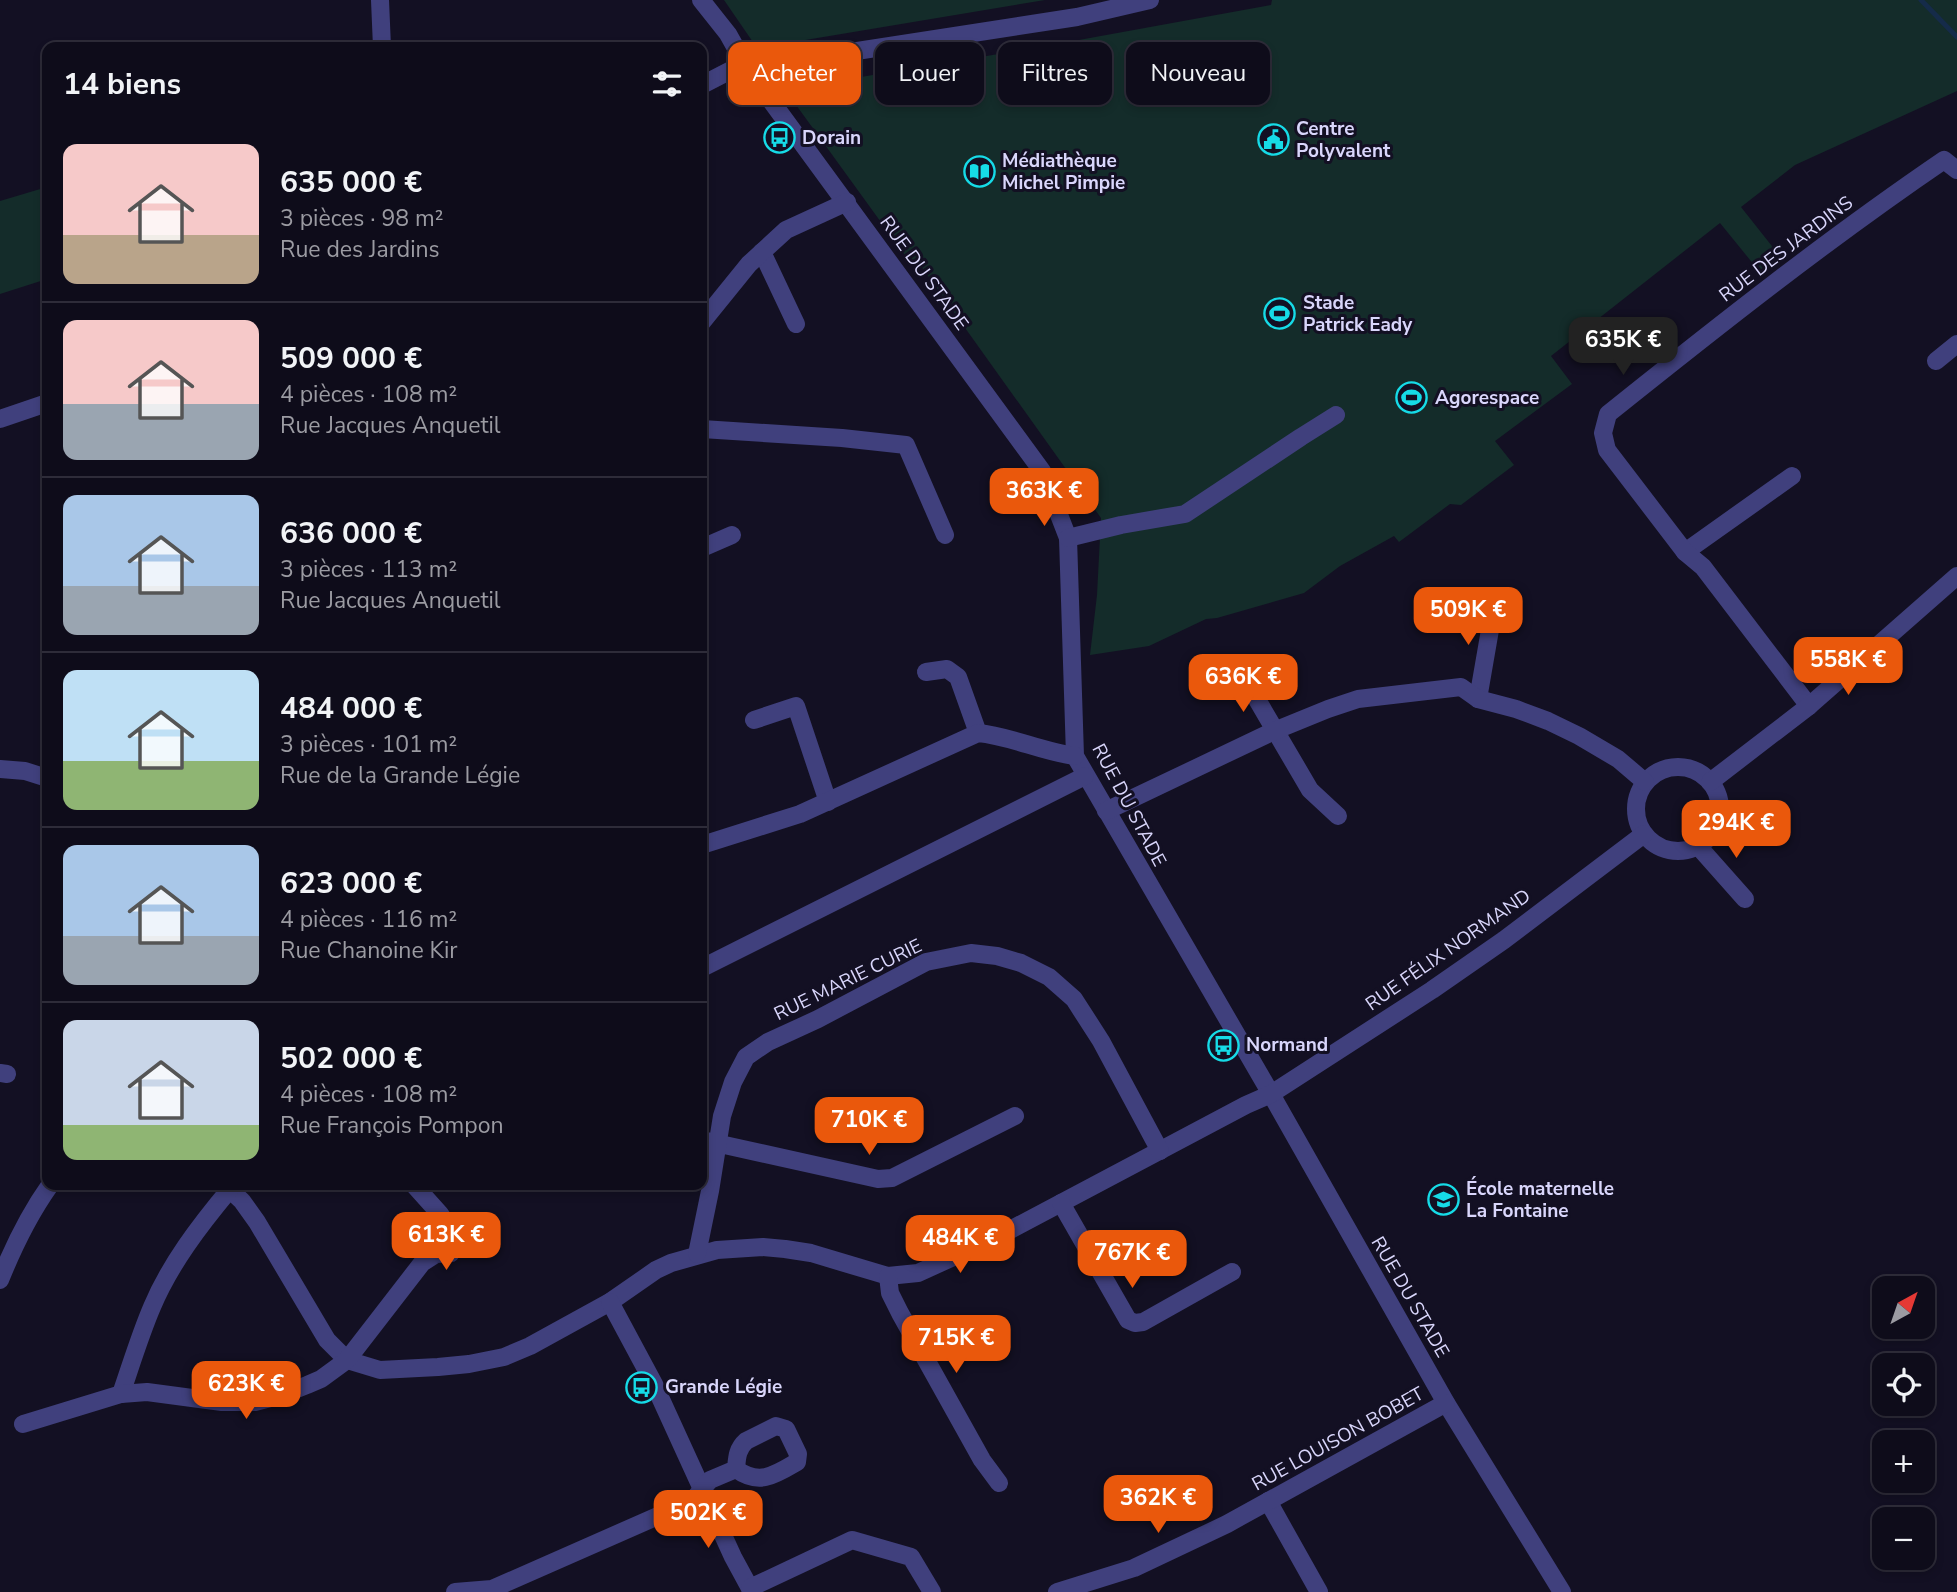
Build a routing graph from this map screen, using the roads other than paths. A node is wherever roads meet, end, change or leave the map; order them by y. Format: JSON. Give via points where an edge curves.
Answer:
{"nodes":[{"id":1,"x":380,"y":0,"type":"edge"},
{"id":2,"x":701,"y":0,"type":"edge"},
{"id":3,"x":1150,"y":0,"type":"edge"},
{"id":4,"x":382,"y":42,"type":"edge"},
{"id":5,"x":732,"y":42,"type":"edge"},
{"id":6,"x":861,"y":50,"type":"edge"},
{"id":7,"x":728,"y":72,"type":"edge"},
{"id":8,"x":707,"y":82,"type":"edge"},
{"id":9,"x":775,"y":105,"type":"edge"},
{"id":10,"x":1957,"y":170,"type":"edge"},
{"id":11,"x":847,"y":202,"type":"junction"},
{"id":12,"x":762,"y":252,"type":"junction"},
{"id":13,"x":707,"y":316,"type":"edge"},
{"id":14,"x":796,"y":324,"type":"dead end"},
{"id":15,"x":1957,"y":344,"type":"edge"},
{"id":16,"x":1936,"y":361,"type":"dead end"},
{"id":17,"x":42,"y":405,"type":"edge"},
{"id":18,"x":1336,"y":415,"type":"dead end"},
{"id":19,"x":0,"y":419,"type":"edge"},
{"id":20,"x":707,"y":429,"type":"edge"},
{"id":21,"x":1792,"y":476,"type":"dead end"},
{"id":22,"x":732,"y":535,"type":"dead end"},
{"id":23,"x":945,"y":535,"type":"dead end"},
{"id":24,"x":1068,"y":538,"type":"junction"},
{"id":25,"x":707,"y":546,"type":"edge"},
{"id":26,"x":1685,"y":552,"type":"junction"},
{"id":27,"x":1957,"y":576,"type":"edge"},
{"id":28,"x":1495,"y":601,"type":"dead end"},
{"id":29,"x":926,"y":672,"type":"dead end"},
{"id":30,"x":1245,"y":678,"type":"dead end"},
{"id":31,"x":1478,"y":699,"type":"junction"},
{"id":32,"x":1810,"y":706,"type":"junction"},
{"id":33,"x":754,"y":720,"type":"dead end"},
{"id":34,"x":1275,"y":731,"type":"junction"},
{"id":35,"x":978,"y":733,"type":"junction"},
{"id":36,"x":1075,"y":756,"type":"junction"},
{"id":37,"x":0,"y":769,"type":"edge"},
{"id":38,"x":42,"y":776,"type":"edge"},
{"id":39,"x":1086,"y":776,"type":"junction"},
{"id":40,"x":1645,"y":782,"type":"junction"},
{"id":41,"x":1710,"y":782,"type":"junction"},
{"id":42,"x":828,"y":802,"type":"junction"},
{"id":43,"x":1106,"y":811,"type":"junction"},
{"id":44,"x":1338,"y":816,"type":"dead end"},
{"id":45,"x":1644,"y":834,"type":"junction"},
{"id":46,"x":707,"y":843,"type":"edge"},
{"id":47,"x":1699,"y":846,"type":"junction"},
{"id":48,"x":1745,"y":899,"type":"dead end"},
{"id":49,"x":707,"y":966,"type":"edge"},
{"id":50,"x":1271,"y":1094,"type":"junction"},
{"id":51,"x":1015,"y":1116,"type":"dead end"},
{"id":52,"x":710,"y":1142,"type":"edge"},
{"id":53,"x":1160,"y":1151,"type":"junction"},
{"id":54,"x":707,"y":1168,"type":"edge"},
{"id":55,"x":46,"y":1190,"type":"edge"},
{"id":56,"x":225,"y":1190,"type":"edge"},
{"id":57,"x":230,"y":1190,"type":"edge"},
{"id":58,"x":419,"y":1190,"type":"edge"},
{"id":59,"x":704,"y":1190,"type":"edge"},
{"id":60,"x":1061,"y":1203,"type":"junction"},
{"id":61,"x":8,"y":1236,"type":"edge"},
{"id":62,"x":697,"y":1254,"type":"junction"},
{"id":63,"x":1232,"y":1272,"type":"dead end"},
{"id":64,"x":888,"y":1276,"type":"junction"},
{"id":65,"x":0,"y":1280,"type":"edge"},
{"id":66,"x":610,"y":1302,"type":"junction"},
{"id":67,"x":347,"y":1360,"type":"junction"},
{"id":68,"x":121,"y":1394,"type":"junction"},
{"id":69,"x":1446,"y":1403,"type":"junction"},
{"id":70,"x":23,"y":1424,"type":"dead end"},
{"id":71,"x":736,"y":1469,"type":"dead end"},
{"id":72,"x":999,"y":1483,"type":"dead end"},
{"id":73,"x":703,"y":1489,"type":"junction"},
{"id":74,"x":1268,"y":1501,"type":"junction"},
{"id":75,"x":751,"y":1590,"type":"edge"},
{"id":76,"x":455,"y":1592,"type":"edge"},
{"id":77,"x":932,"y":1592,"type":"edge"},
{"id":78,"x":1057,"y":1592,"type":"edge"},
{"id":79,"x":1319,"y":1592,"type":"edge"},
{"id":80,"x":1562,"y":1592,"type":"edge"}],
"edges":[{"from":1,"to":4,"type":"street"},
{"from":2,"to":5,"type":"street","name":"RUE DU STADE"},
{"from":3,"to":6,"type":"street","via":[[1077,17]]},
{"from":7,"to":8,"type":"street"},
{"from":9,"to":11,"type":"street","name":"RUE DU STADE"},
{"from":10,"to":26,"type":"street","name":"RUE DES JARDINS","via":[[1944,160],[1912,182],[1780,277],[1608,414],[1603,433],[1607,450]]},
{"from":11,"to":12,"type":"street","via":[[786,230]]},
{"from":11,"to":24,"type":"street","name":"RUE DU STADE","via":[[1042,471]]},
{"from":12,"to":13,"type":"street"},
{"from":12,"to":14,"type":"street"},
{"from":15,"to":16,"type":"street"},
{"from":17,"to":19,"type":"street"},
{"from":18,"to":24,"type":"street","via":[[1185,514]]},
{"from":20,"to":23,"type":"street","via":[[906,445]]},
{"from":21,"to":26,"type":"street"},
{"from":22,"to":25,"type":"street"},
{"from":24,"to":36,"type":"street","name":"RUE DU STADE"},
{"from":26,"to":32,"type":"street","name":"RUE DES JARDINS","via":[[1703,567]]},
{"from":27,"to":32,"type":"street"},
{"from":28,"to":31,"type":"street"},
{"from":29,"to":35,"type":"street","via":[[947,669],[958,677]]},
{"from":30,"to":34,"type":"street"},
{"from":31,"to":34,"type":"street","via":[[1461,687],[1358,699]]},
{"from":31,"to":40,"type":"street","via":[[1516,709],[1579,736]]},
{"from":32,"to":41,"type":"street"},
{"from":33,"to":42,"type":"street","via":[[796,706]]},
{"from":34,"to":43,"type":"street"},
{"from":34,"to":44,"type":"street","via":[[1310,790]]},
{"from":35,"to":36,"type":"street"},
{"from":35,"to":42,"type":"street"},
{"from":36,"to":39,"type":"street","name":"RUE DU STADE"},
{"from":37,"to":38,"type":"street"},
{"from":39,"to":43,"type":"street","name":"RUE DU STADE"},
{"from":39,"to":49,"type":"street"},
{"from":40,"to":41,"type":"street","via":[[1667,768],[1680,767]]},
{"from":40,"to":45,"type":"street","via":[[1636,808]]},
{"from":41,"to":47,"type":"street","via":[[1720,812],[1709,837]]},
{"from":42,"to":46,"type":"street"},
{"from":43,"to":50,"type":"street","name":"RUE DU STADE"},
{"from":45,"to":47,"type":"street","via":[[1653,843],[1675,851]]},
{"from":45,"to":50,"type":"street","name":"RUE FÉLIX NORMAND","via":[[1504,940]]},
{"from":47,"to":48,"type":"street"},
{"from":50,"to":53,"type":"street","name":"RUE FÉLIX NORMAND"},
{"from":50,"to":69,"type":"street","name":"RUE DU STADE"},
{"from":51,"to":52,"type":"street","via":[[892,1178],[878,1179]]},
{"from":52,"to":53,"type":"street","name":"RUE MARIE CURIE","via":[[746,1057],[926,962],[971,954],[1021,963],[1049,977],[1074,999]]},
{"from":52,"to":54,"type":"street","name":"RUE MARIE CURIE"},
{"from":53,"to":60,"type":"street","name":"RUE FÉLIX NORMAND"},
{"from":55,"to":61,"type":"street"},
{"from":56,"to":68,"type":"street","via":[[163,1285]]},
{"from":57,"to":67,"type":"street","via":[[257,1222],[327,1340]]},
{"from":58,"to":67,"type":"street","via":[[453,1235],[451,1253],[436,1254],[422,1263]]},
{"from":59,"to":62,"type":"street","name":"RUE MARIE CURIE"},
{"from":60,"to":63,"type":"street","via":[[1128,1320],[1143,1322]]},
{"from":60,"to":64,"type":"street","name":"RUE FÉLIX NORMAND","via":[[918,1273]]},
{"from":61,"to":65,"type":"street"},
{"from":62,"to":64,"type":"street","via":[[738,1248],[785,1249]]},
{"from":62,"to":66,"type":"street","via":[[656,1270]]},
{"from":64,"to":72,"type":"street","via":[[900,1313]]},
{"from":66,"to":67,"type":"street","via":[[504,1357],[380,1370]]},
{"from":66,"to":73,"type":"street"},
{"from":67,"to":68,"type":"street","via":[[321,1379],[255,1402],[147,1392]]},
{"from":68,"to":70,"type":"street"},
{"from":69,"to":74,"type":"street","name":"RUE LOUISON BOBET"},
{"from":69,"to":80,"type":"street","name":"RUE DU STADE"},
{"from":71,"to":73,"type":"street","via":[[710,1480]]},
{"from":73,"to":75,"type":"street"},
{"from":73,"to":76,"type":"street","via":[[692,1501],[492,1589]]},
{"from":74,"to":78,"type":"street","name":"RUE LOUISON BOBET","via":[[1134,1568]]},
{"from":74,"to":79,"type":"street"},
{"from":75,"to":77,"type":"street","via":[[852,1540],[911,1557]]}]}
